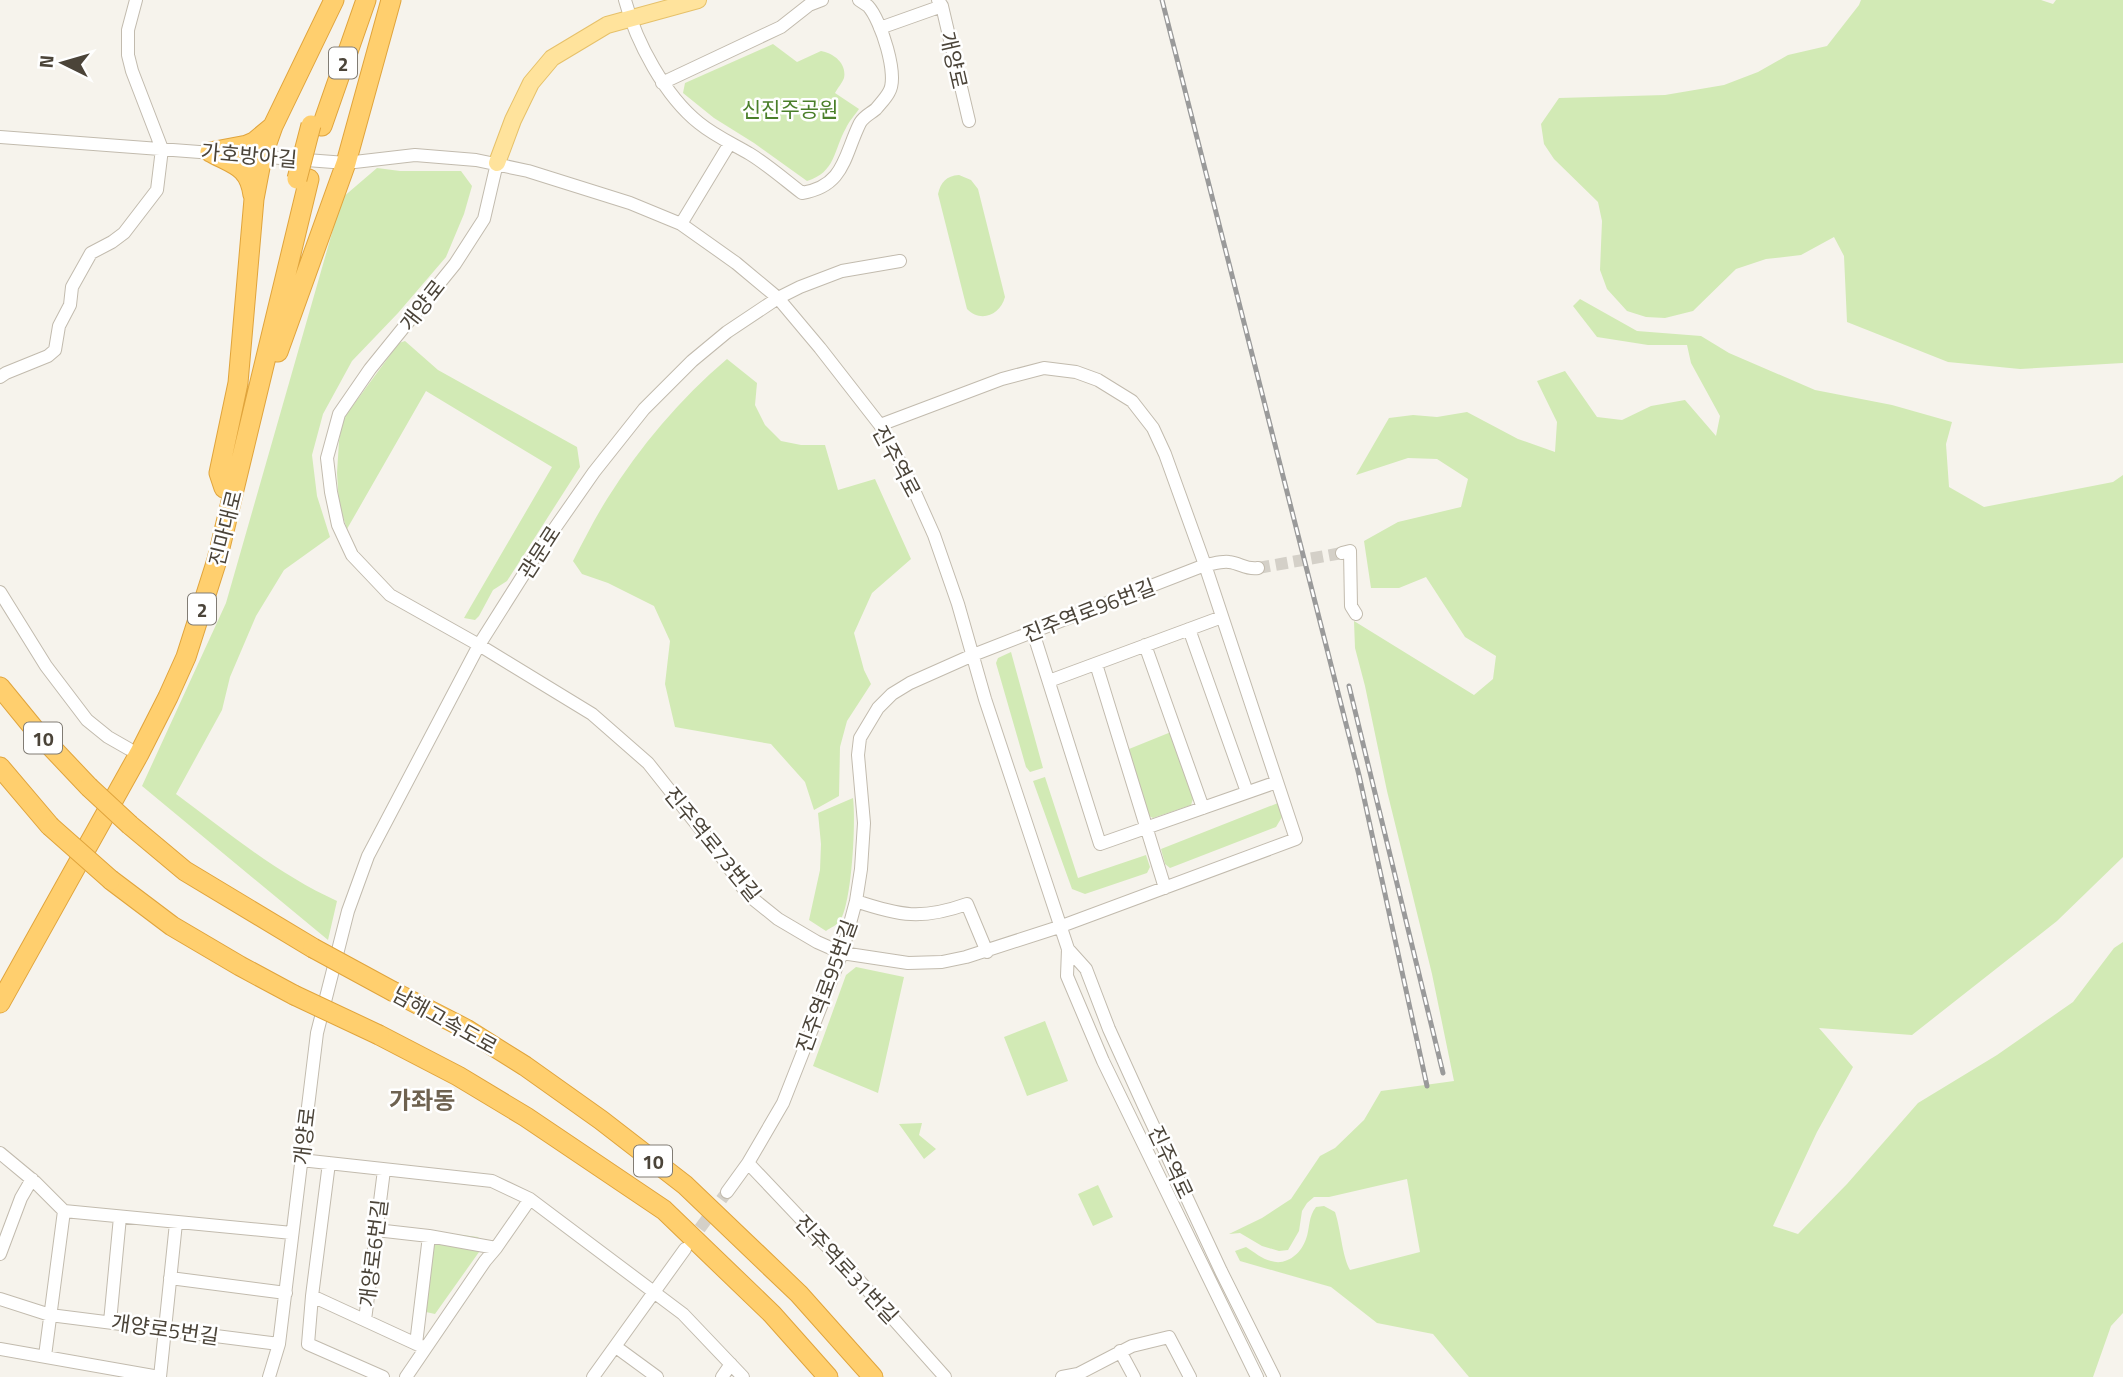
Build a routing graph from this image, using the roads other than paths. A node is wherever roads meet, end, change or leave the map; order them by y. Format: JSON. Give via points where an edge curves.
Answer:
{"nodes":[{"id":1,"x":136,"y":0,"type":"edge"},
{"id":2,"x":334,"y":0,"type":"edge"},
{"id":3,"x":354,"y":0,"type":"edge"},
{"id":4,"x":366,"y":0,"type":"edge"},
{"id":5,"x":391,"y":0,"type":"edge"},
{"id":6,"x":625,"y":0,"type":"edge"},
{"id":7,"x":698,"y":0,"type":"edge"},
{"id":8,"x":822,"y":0,"type":"edge"},
{"id":9,"x":859,"y":0,"type":"edge"},
{"id":10,"x":940,"y":3,"type":"edge"},
{"id":11,"x":630,"y":18,"type":"junction"},
{"id":12,"x":880,"y":27,"type":"junction"},
{"id":13,"x":662,"y":83,"type":"junction"},
{"id":14,"x":969,"y":121,"type":"dead end"},
{"id":15,"x":273,"y":126,"type":"junction"},
{"id":16,"x":317,"y":126,"type":"junction"},
{"id":17,"x":0,"y":137,"type":"edge"},
{"id":18,"x":730,"y":143,"type":"junction"},
{"id":19,"x":162,"y":149,"type":"junction"},
{"id":20,"x":210,"y":152,"type":"junction"},
{"id":21,"x":262,"y":157,"type":"junction"},
{"id":22,"x":346,"y":163,"type":"junction"},
{"id":23,"x":497,"y":163,"type":"junction"},
{"id":24,"x":303,"y":179,"type":"junction"},
{"id":25,"x":254,"y":199,"type":"junction"},
{"id":26,"x":681,"y":224,"type":"junction"},
{"id":27,"x":900,"y":261,"type":"dead end"},
{"id":28,"x":778,"y":298,"type":"junction"},
{"id":29,"x":0,"y":377,"type":"edge"},
{"id":30,"x":880,"y":425,"type":"junction"},
{"id":31,"x":246,"y":440,"type":"junction"},
{"id":32,"x":224,"y":488,"type":"junction"},
{"id":33,"x":1342,"y":553,"type":"dead end"},
{"id":34,"x":1205,"y":565,"type":"junction"},
{"id":35,"x":1258,"y":568,"type":"tunnel mouth"},
{"id":36,"x":0,"y":592,"type":"edge"},
{"id":37,"x":1356,"y":614,"type":"dead end"},
{"id":38,"x":1222,"y":617,"type":"junction"},
{"id":39,"x":1189,"y":629,"type":"junction"},
{"id":40,"x":1033,"y":632,"type":"junction"},
{"id":41,"x":479,"y":645,"type":"junction"},
{"id":42,"x":1145,"y":645,"type":"junction"},
{"id":43,"x":973,"y":655,"type":"junction"},
{"id":44,"x":1096,"y":664,"type":"junction"},
{"id":45,"x":1049,"y":681,"type":"junction"},
{"id":46,"x":0,"y":685,"type":"edge"},
{"id":47,"x":129,"y":749,"type":"junction"},
{"id":48,"x":0,"y":767,"type":"edge"},
{"id":49,"x":1277,"y":782,"type":"junction"},
{"id":50,"x":1247,"y":792,"type":"junction"},
{"id":51,"x":1203,"y":808,"type":"junction"},
{"id":52,"x":1146,"y":828,"type":"junction"},
{"id":53,"x":1165,"y":888,"type":"junction"},
{"id":54,"x":856,"y":901,"type":"junction"},
{"id":55,"x":1059,"y":926,"type":"junction"},
{"id":56,"x":1068,"y":949,"type":"junction"},
{"id":57,"x":986,"y":952,"type":"junction"},
{"id":58,"x":842,"y":953,"type":"junction"},
{"id":59,"x":0,"y":980,"type":"edge"},
{"id":60,"x":329,"y":981,"type":"joint"},
{"id":61,"x":0,"y":1003,"type":"edge"},
{"id":62,"x":0,"y":1153,"type":"edge"},
{"id":63,"x":301,"y":1160,"type":"junction"},
{"id":64,"x":329,"y":1163,"type":"junction"},
{"id":65,"x":747,"y":1163,"type":"junction"},
{"id":66,"x":384,"y":1170,"type":"junction"},
{"id":67,"x":32,"y":1179,"type":"junction"},
{"id":68,"x":727,"y":1192,"type":"tunnel mouth"},
{"id":69,"x":530,"y":1199,"type":"junction"},
{"id":70,"x":64,"y":1211,"type":"junction"},
{"id":71,"x":120,"y":1217,"type":"junction"},
{"id":72,"x":176,"y":1223,"type":"junction"},
{"id":73,"x":376,"y":1230,"type":"junction"},
{"id":74,"x":292,"y":1233,"type":"junction"},
{"id":75,"x":429,"y":1236,"type":"junction"},
{"id":76,"x":496,"y":1248,"type":"junction"},
{"id":77,"x":685,"y":1249,"type":"tunnel mouth"},
{"id":78,"x":0,"y":1254,"type":"edge"},
{"id":79,"x":170,"y":1279,"type":"junction"},
{"id":80,"x":286,"y":1293,"type":"junction"},
{"id":81,"x":654,"y":1293,"type":"junction"},
{"id":82,"x":312,"y":1296,"type":"junction"},
{"id":83,"x":0,"y":1300,"type":"edge"},
{"id":84,"x":51,"y":1315,"type":"junction"},
{"id":85,"x":365,"y":1320,"type":"junction"},
{"id":86,"x":110,"y":1322,"type":"junction"},
{"id":87,"x":166,"y":1329,"type":"junction"},
{"id":88,"x":279,"y":1343,"type":"junction"},
{"id":89,"x":420,"y":1346,"type":"junction"},
{"id":90,"x":616,"y":1347,"type":"junction"},
{"id":91,"x":0,"y":1349,"type":"edge"},
{"id":92,"x":1120,"y":1351,"type":"junction"},
{"id":93,"x":45,"y":1356,"type":"junction"},
{"id":94,"x":731,"y":1364,"type":"junction"},
{"id":95,"x":92,"y":1371,"type":"edge"},
{"id":96,"x":1079,"y":1375,"type":"edge"},
{"id":97,"x":159,"y":1377,"type":"edge"},
{"id":98,"x":269,"y":1377,"type":"edge"},
{"id":99,"x":383,"y":1377,"type":"edge"},
{"id":100,"x":406,"y":1377,"type":"edge"},
{"id":101,"x":593,"y":1377,"type":"edge"},
{"id":102,"x":657,"y":1377,"type":"edge"},
{"id":103,"x":722,"y":1377,"type":"edge"},
{"id":104,"x":743,"y":1377,"type":"edge"},
{"id":105,"x":828,"y":1377,"type":"edge"},
{"id":106,"x":873,"y":1377,"type":"edge"},
{"id":107,"x":945,"y":1377,"type":"edge"},
{"id":108,"x":1062,"y":1377,"type":"edge"},
{"id":109,"x":1134,"y":1377,"type":"edge"},
{"id":110,"x":1190,"y":1377,"type":"edge"},
{"id":111,"x":1257,"y":1377,"type":"edge"},
{"id":112,"x":1274,"y":1377,"type":"edge"}],
"edges":[{"from":1,"to":19,"type":"street","via":[[128,30],[128,55]]},
{"from":2,"to":15,"type":"highway"},
{"from":3,"to":16,"type":"highway","number":"2"},
{"from":4,"to":16,"type":"highway","number":"2"},
{"from":5,"to":22,"type":"highway"},
{"from":6,"to":11,"type":"street"},
{"from":7,"to":11,"type":"main road","name":"개양로"},
{"from":8,"to":13,"type":"street","via":[[781,27]]},
{"from":9,"to":12,"type":"street"},
{"from":10,"to":12,"type":"street"},
{"from":10,"to":14,"type":"street","name":"개양로"},
{"from":11,"to":13,"type":"street"},
{"from":11,"to":23,"type":"main road","name":"개양로","via":[[594,32],[552,58],[531,83]]},
{"from":12,"to":18,"type":"street","via":[[894,75],[891,90],[862,119],[833,179],[802,193]]},
{"from":13,"to":18,"type":"street","via":[[683,109]]},
{"from":15,"to":20,"type":"highway","via":[[247,145]]},
{"from":15,"to":21,"type":"highway"},
{"from":16,"to":24,"type":"highway","number":"2","bridge":true},
{"from":17,"to":19,"type":"street","name":"가호방아길"},
{"from":18,"to":26,"type":"street"},
{"from":19,"to":20,"type":"street","name":"가호방아길"},
{"from":19,"to":29,"type":"street","via":[[157,190],[124,233],[91,253],[72,287],[55,350]]},
{"from":20,"to":21,"type":"street","name":"가호방아길"},
{"from":20,"to":25,"type":"highway","via":[[248,175]]},
{"from":21,"to":22,"type":"street","name":"가호방아길"},
{"from":21,"to":25,"type":"highway"},
{"from":22,"to":23,"type":"street","name":"가호방아길","via":[[423,155]]},
{"from":22,"to":31,"type":"highway","via":[[259,415]]},
{"from":23,"to":26,"type":"street","name":"진주역로","via":[[556,178]]},
{"from":23,"to":41,"type":"street","name":"개양로","via":[[484,219],[340,414],[327,458],[338,525],[352,555],[390,595]]},
{"from":24,"to":31,"type":"highway","name":"진마대로","number":"2"},
{"from":24,"to":32,"type":"highway","name":"진마대로","number":"2"},
{"from":25,"to":32,"type":"highway","via":[[238,383],[219,473]]},
{"from":26,"to":28,"type":"street","name":"진주역로"},
{"from":27,"to":28,"type":"street","name":"관문로","via":[[842,271]]},
{"from":28,"to":30,"type":"street","name":"진주역로"},
{"from":28,"to":41,"type":"street","name":"관문로","via":[[692,361],[644,410],[571,503]]},
{"from":30,"to":34,"type":"street","via":[[1044,368],[1098,380],[1132,401],[1153,428]]},
{"from":30,"to":43,"type":"street","name":"진주역로","via":[[934,535]]},
{"from":31,"to":61,"type":"highway","name":"진마대로","number":"2","via":[[218,560],[168,697]]},
{"from":32,"to":47,"type":"highway","name":"진마대로","number":"2","via":[[188,617]]},
{"from":33,"to":37,"type":"street","via":[[1350,551],[1351,606]]},
{"from":34,"to":35,"type":"street","via":[[1223,561]]},
{"from":34,"to":38,"type":"street"},
{"from":34,"to":40,"type":"street","name":"진주역로96번길"},
{"from":36,"to":47,"type":"street","via":[[46,666],[88,720]]},
{"from":38,"to":39,"type":"street"},
{"from":38,"to":49,"type":"street"},
{"from":39,"to":42,"type":"street"},
{"from":39,"to":50,"type":"street"},
{"from":40,"to":43,"type":"street","name":"진주역로96번길"},
{"from":40,"to":45,"type":"street"},
{"from":41,"to":58,"type":"street","name":"진주역로73번길","via":[[592,714],[648,763],[747,894],[778,919]]},
{"from":41,"to":60,"type":"street","name":"관문로","via":[[369,856]]},
{"from":42,"to":44,"type":"street"},
{"from":42,"to":51,"type":"street"},
{"from":43,"to":54,"type":"street","name":"진주역로95번길","via":[[892,694],[877,708],[860,738],[864,823]]},
{"from":43,"to":55,"type":"street","name":"진주역로"},
{"from":44,"to":45,"type":"street"},
{"from":44,"to":52,"type":"street"},
{"from":45,"to":52,"type":"street","via":[[1100,844]]},
{"from":46,"to":106,"type":"highway","name":"남해고속도로","number":"10","bridge":true,"via":[[89,787],[185,871],[525,1066],[685,1185],[799,1294]]},
{"from":47,"to":59,"type":"highway","name":"진마대로","number":"2"},
{"from":48,"to":105,"type":"highway","name":"남해고속도로","number":"10","bridge":true,"via":[[50,826],[110,880],[172,926],[240,967],[458,1076],[664,1210],[772,1314]]},
{"from":49,"to":50,"type":"street"},
{"from":49,"to":53,"type":"street","name":"진주역로73번길","via":[[1296,839]]},
{"from":50,"to":51,"type":"street"},
{"from":51,"to":52,"type":"street"},
{"from":52,"to":53,"type":"street"},
{"from":53,"to":55,"type":"street","name":"진주역로73번길"},
{"from":54,"to":57,"type":"street","via":[[887,912],[916,915],[942,913],[967,904]]},
{"from":54,"to":58,"type":"street","name":"진주역로95번길"},
{"from":55,"to":56,"type":"street","name":"진주역로"},
{"from":55,"to":57,"type":"street","name":"진주역로73번길"},
{"from":56,"to":111,"type":"street","name":"진주역로","via":[[1067,976],[1103,1060]]},
{"from":56,"to":112,"type":"street","name":"진주역로","via":[[1086,969],[1144,1106]]},
{"from":57,"to":58,"type":"street","name":"진주역로73번길","via":[[942,962],[908,963]]},
{"from":58,"to":65,"type":"street","name":"진주역로95번길","via":[[783,1103]]},
{"from":60,"to":63,"type":"street","name":"개양로","via":[[317,1033]]},
{"from":62,"to":67,"type":"street"},
{"from":63,"to":64,"type":"street","name":"개양로6번길"},
{"from":63,"to":74,"type":"street","name":"개양로"},
{"from":64,"to":66,"type":"street","name":"개양로6번길"},
{"from":64,"to":82,"type":"street"},
{"from":65,"to":68,"type":"street","name":"진주역로95번길"},
{"from":65,"to":107,"type":"street","name":"진주역로31번길"},
{"from":66,"to":69,"type":"street","name":"개양로6번길","via":[[492,1181]]},
{"from":66,"to":73,"type":"street","name":"개양로6번길"},
{"from":67,"to":70,"type":"street"},
{"from":67,"to":78,"type":"street"},
{"from":69,"to":76,"type":"street"},
{"from":69,"to":81,"type":"street","name":"개양로6번길"},
{"from":70,"to":71,"type":"street"},
{"from":70,"to":84,"type":"street"},
{"from":71,"to":72,"type":"street"},
{"from":71,"to":86,"type":"street"},
{"from":72,"to":74,"type":"street"},
{"from":72,"to":79,"type":"street"},
{"from":73,"to":75,"type":"street"},
{"from":73,"to":85,"type":"street","name":"개양로6번길"},
{"from":74,"to":80,"type":"street","name":"개양로"},
{"from":75,"to":76,"type":"street"},
{"from":75,"to":89,"type":"street"},
{"from":76,"to":89,"type":"street"},
{"from":77,"to":81,"type":"street"},
{"from":79,"to":80,"type":"street"},
{"from":79,"to":87,"type":"street"},
{"from":80,"to":88,"type":"street","name":"개양로"},
{"from":81,"to":90,"type":"street"},
{"from":81,"to":94,"type":"street","name":"개양로6번길","via":[[683,1314]]},
{"from":82,"to":85,"type":"street","name":"개양로6번길"},
{"from":82,"to":99,"type":"street","via":[[308,1344]]},
{"from":83,"to":84,"type":"street","name":"개양로5번길"},
{"from":84,"to":86,"type":"street","name":"개양로5번길"},
{"from":84,"to":93,"type":"street"},
{"from":85,"to":89,"type":"street"},
{"from":86,"to":87,"type":"street","name":"개양로5번길"},
{"from":87,"to":88,"type":"street","name":"개양로5번길"},
{"from":87,"to":97,"type":"street"},
{"from":88,"to":98,"type":"street","name":"개양로"},
{"from":89,"to":100,"type":"street"},
{"from":90,"to":101,"type":"street"},
{"from":90,"to":102,"type":"street"},
{"from":91,"to":93,"type":"street"},
{"from":92,"to":96,"type":"street"},
{"from":92,"to":109,"type":"street"},
{"from":92,"to":110,"type":"street","via":[[1169,1337]]},
{"from":93,"to":95,"type":"street"},
{"from":94,"to":103,"type":"street"},
{"from":94,"to":104,"type":"street","name":"개양로6번길"},
{"from":95,"to":97,"type":"street"},
{"from":96,"to":108,"type":"street"}]}
